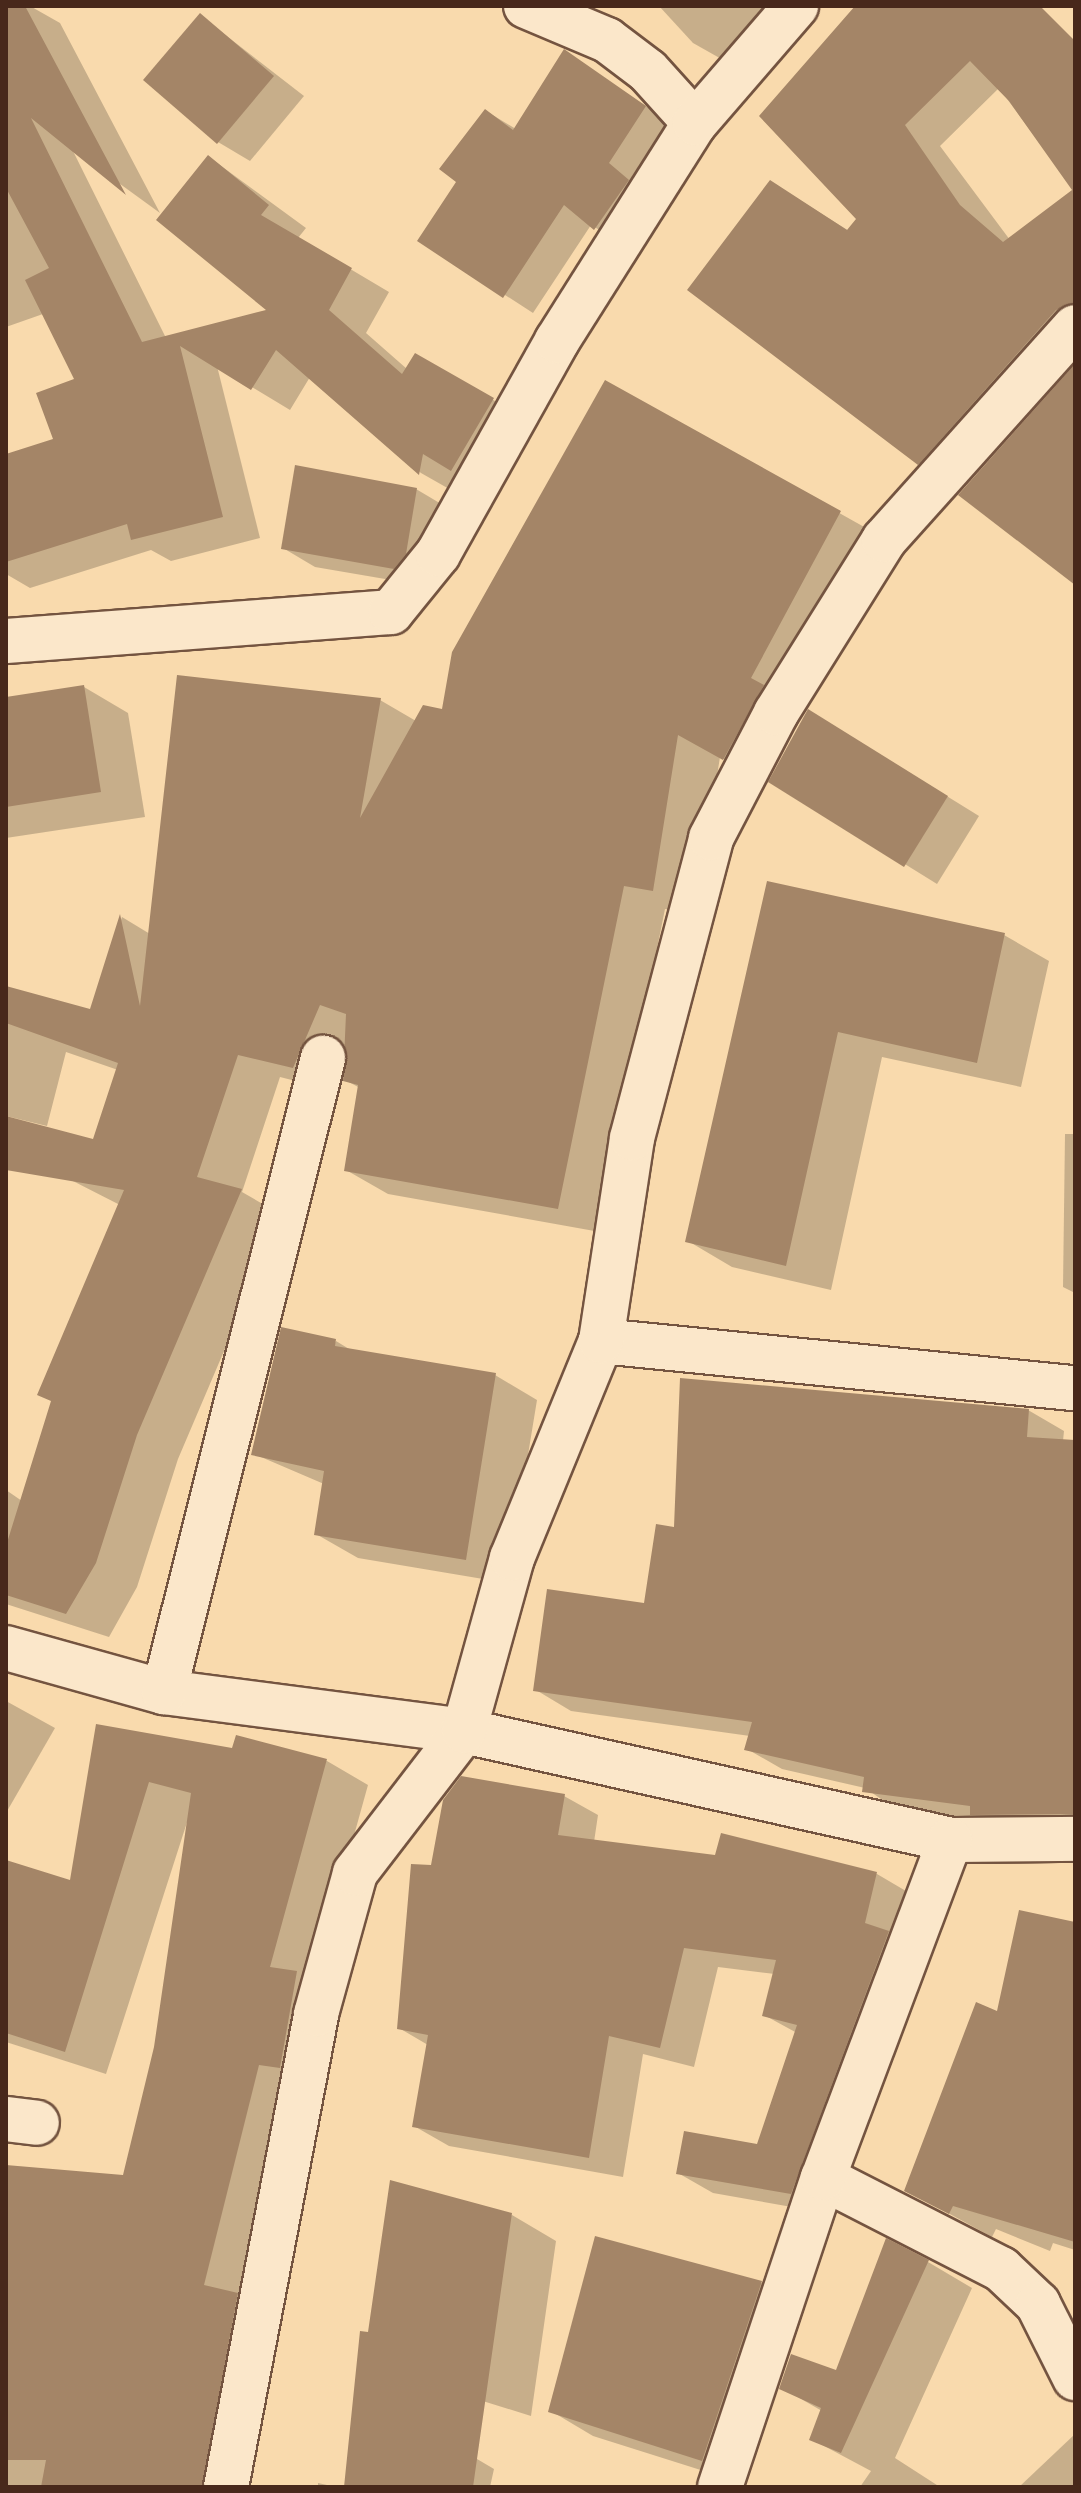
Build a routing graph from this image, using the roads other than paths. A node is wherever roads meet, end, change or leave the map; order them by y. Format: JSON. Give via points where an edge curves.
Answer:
{"nodes":[{"id":1,"x":526,"y":6,"type":"edge"},
{"id":2,"x":796,"y":6,"type":"edge"},
{"id":3,"x":695,"y":123,"type":"junction"},
{"id":4,"x":1075,"y":327,"type":"edge"},
{"id":5,"x":6,"y":641,"type":"edge"},
{"id":6,"x":323,"y":1058,"type":"dead end"},
{"id":7,"x":601,"y":1341,"type":"junction"},
{"id":8,"x":1075,"y":1388,"type":"edge"},
{"id":9,"x":6,"y":1648,"type":"edge"},
{"id":10,"x":164,"y":1692,"type":"junction"},
{"id":11,"x":464,"y":1731,"type":"junction"},
{"id":12,"x":1075,"y":1839,"type":"edge"},
{"id":13,"x":950,"y":1840,"type":"junction"},
{"id":14,"x":823,"y":2178,"type":"junction"},
{"id":15,"x":1075,"y":2378,"type":"edge"},
{"id":16,"x":226,"y":2487,"type":"edge"},
{"id":17,"x":720,"y":2487,"type":"edge"}],
"edges":[{"from":1,"to":3,"type":"street","via":[[607,40],[648,71]]},
{"from":2,"to":3,"type":"street"},
{"from":3,"to":5,"type":"street","via":[[557,341],[438,554],[391,612]]},
{"from":4,"to":7,"type":"street","via":[[884,540],[776,713],[711,838],[632,1138]]},
{"from":6,"to":10,"type":"street"},
{"from":7,"to":8,"type":"street"},
{"from":7,"to":11,"type":"street","via":[[512,1558]]},
{"from":9,"to":10,"type":"street"},
{"from":10,"to":11,"type":"street"},
{"from":11,"to":13,"type":"street"},
{"from":11,"to":16,"type":"street","via":[[355,1873],[316,2014]]},
{"from":12,"to":13,"type":"street"},
{"from":13,"to":14,"type":"street"},
{"from":14,"to":15,"type":"street","via":[[1001,2269],[1038,2304]]},
{"from":14,"to":17,"type":"street"}]}
